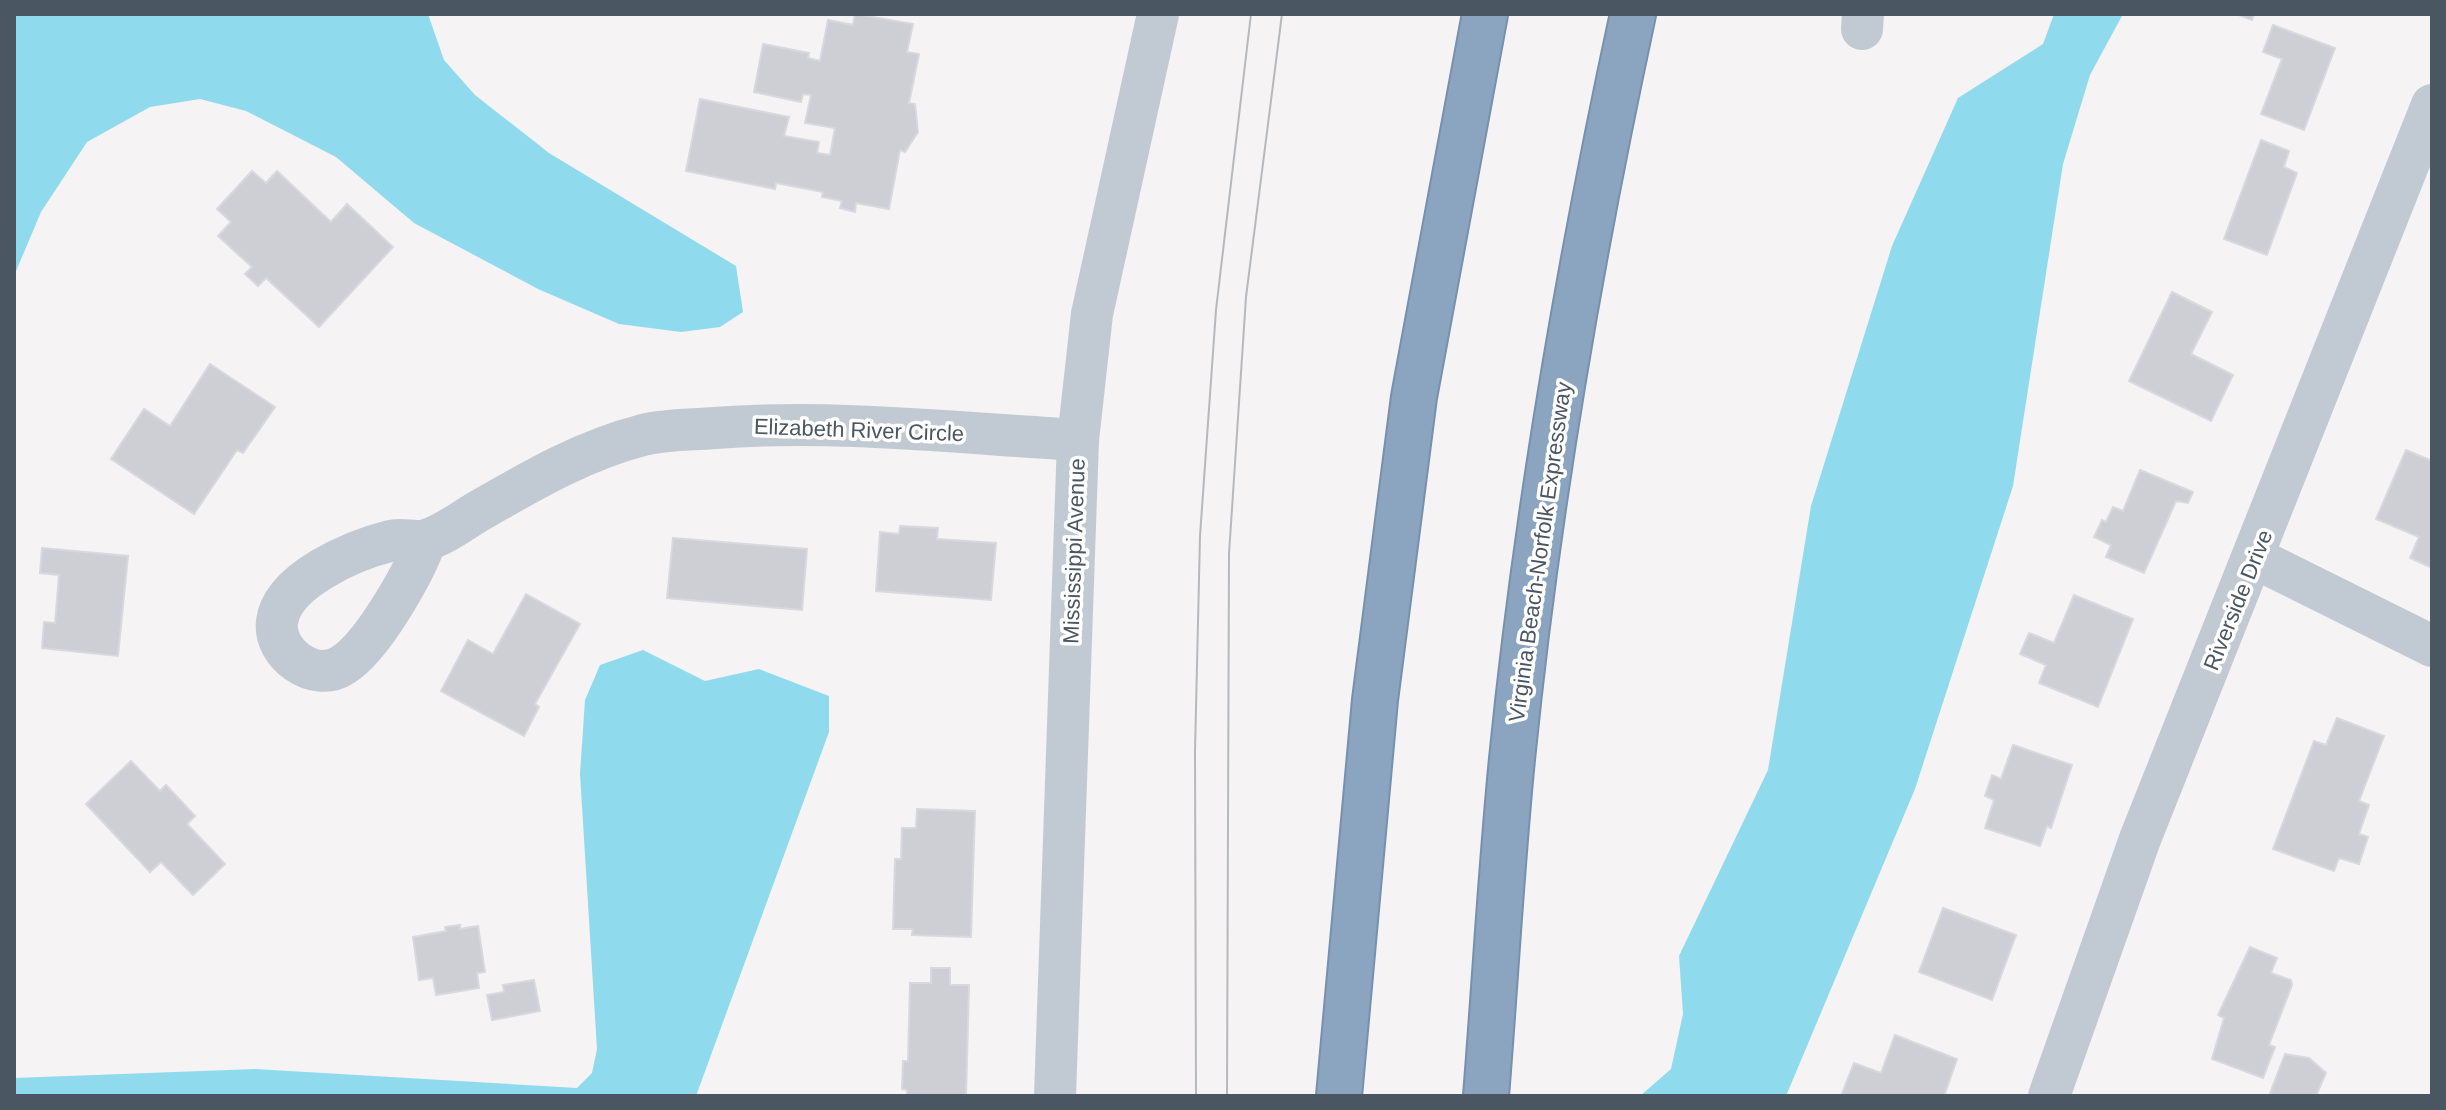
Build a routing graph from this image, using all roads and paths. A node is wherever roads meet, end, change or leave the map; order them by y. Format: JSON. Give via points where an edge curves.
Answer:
{"nodes":[{"id":1,"x":1158,"y":14,"type":"edge"},
{"id":2,"x":1485,"y":14,"type":"edge"},
{"id":3,"x":1633,"y":14,"type":"edge"},
{"id":4,"x":2432,"y":105,"type":"edge"},
{"id":5,"x":1078,"y":440,"type":"junction"},
{"id":6,"x":426,"y":540,"type":"dead end"},
{"id":7,"x":2255,"y":558,"type":"junction"},
{"id":8,"x":2432,"y":646,"type":"edge"},
{"id":9,"x":2055,"y":1094,"type":"edge"},
{"id":10,"x":1055,"y":1096,"type":"edge"},
{"id":11,"x":1339,"y":1096,"type":"edge"},
{"id":12,"x":1486,"y":1096,"type":"edge"}],
"edges":[{"from":1,"to":5,"type":"street","name":"Mississippi Avenue","via":[[1092,314]]},
{"from":2,"to":11,"type":"highway","via":[[1414,397],[1375,700]]},
{"from":3,"to":12,"type":"highway","name":"Virginia Beach-Norfolk Expressway","via":[[1549,458],[1512,758]]},
{"from":4,"to":7,"type":"street","name":"Riverside Drive"},
{"from":5,"to":6,"type":"street","name":"Elizabeth River Circle","via":[[776,423],[646,434],[571,459]]},
{"from":5,"to":10,"type":"street","name":"Mississippi Avenue"},
{"from":7,"to":8,"type":"street"},
{"from":7,"to":9,"type":"street","name":"Riverside Drive","via":[[2140,839]]}]}
